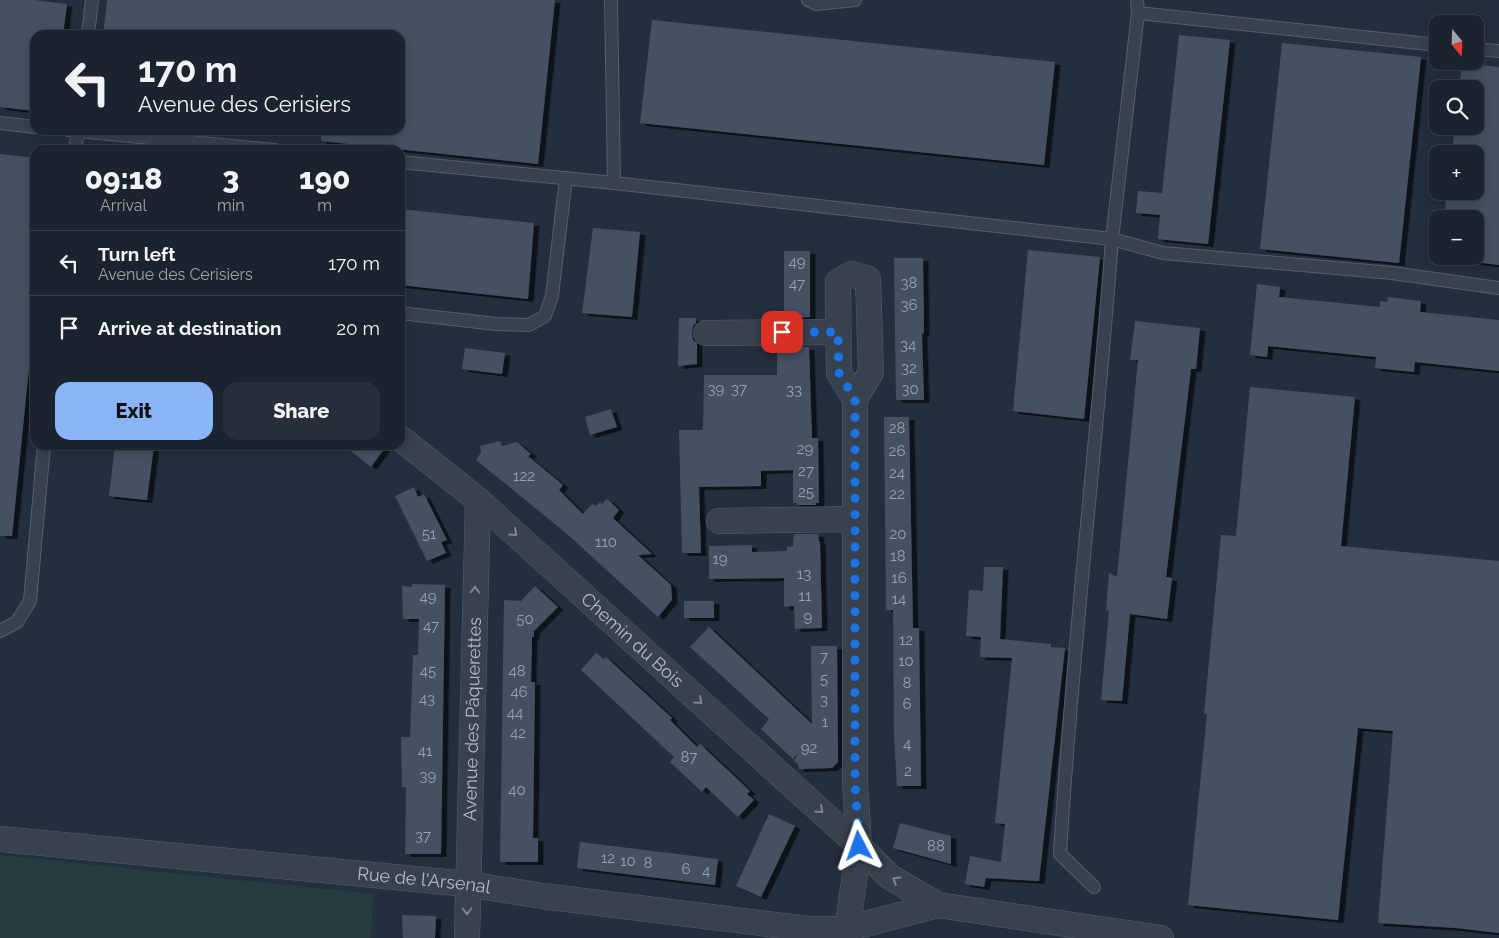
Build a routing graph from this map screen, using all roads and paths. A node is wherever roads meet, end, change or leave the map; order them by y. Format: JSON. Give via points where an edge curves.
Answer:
{"nodes":[{"id":1,"x":92,"y":0,"type":"edge"},
{"id":2,"x":611,"y":0,"type":"edge"},
{"id":3,"x":808,"y":0,"type":"edge"},
{"id":4,"x":855,"y":0,"type":"edge"},
{"id":5,"x":1137,"y":0,"type":"edge"},
{"id":6,"x":1138,"y":14,"type":"junction"},
{"id":7,"x":89,"y":30,"type":"edge"},
{"id":8,"x":1429,"y":44,"type":"edge"},
{"id":9,"x":1484,"y":50,"type":"edge"},
{"id":10,"x":1499,"y":51,"type":"edge"},
{"id":11,"x":0,"y":123,"type":"edge"},
{"id":12,"x":30,"y":126,"type":"edge"},
{"id":13,"x":124,"y":135,"type":"edge"},
{"id":14,"x":225,"y":145,"type":"edge"},
{"id":15,"x":405,"y":162,"type":"edge"},
{"id":16,"x":566,"y":178,"type":"junction"},
{"id":17,"x":614,"y":183,"type":"junction"},
{"id":18,"x":1112,"y":240,"type":"junction"},
{"id":19,"x":1499,"y":288,"type":"edge"},
{"id":20,"x":405,"y":314,"type":"edge"},
{"id":21,"x":838,"y":332,"type":"junction"},
{"id":22,"x":706,"y":333,"type":"dead end"},
{"id":23,"x":855,"y":399,"type":"junction"},
{"id":24,"x":405,"y":442,"type":"edge"},
{"id":25,"x":44,"y":450,"type":"edge"},
{"id":26,"x":478,"y":500,"type":"junction"},
{"id":27,"x":855,"y":520,"type":"junction"},
{"id":28,"x":719,"y":522,"type":"dead end"},
{"id":29,"x":0,"y":631,"type":"edge"},
{"id":30,"x":0,"y":839,"type":"edge"},
{"id":31,"x":859,"y":846,"type":"junction"},
{"id":32,"x":467,"y":884,"type":"junction"},
{"id":33,"x":1094,"y":887,"type":"dead end"},
{"id":34,"x":938,"y":905,"type":"junction"},
{"id":35,"x":1079,"y":932,"type":"edge"},
{"id":36,"x":846,"y":933,"type":"edge"},
{"id":37,"x":467,"y":938,"type":"edge"},
{"id":38,"x":1161,"y":938,"type":"edge"}],
"edges":[{"from":1,"to":7,"type":"lane"},
{"from":2,"to":17,"type":"lane"},
{"from":3,"to":4,"type":"lane","via":[[816,4]]},
{"from":5,"to":6,"type":"lane"},
{"from":6,"to":8,"type":"lane"},
{"from":6,"to":18,"type":"lane"},
{"from":9,"to":10,"type":"lane"},
{"from":11,"to":12,"type":"lane"},
{"from":13,"to":14,"type":"lane"},
{"from":15,"to":16,"type":"lane"},
{"from":16,"to":17,"type":"lane"},
{"from":16,"to":20,"type":"lane","via":[[552,296],[545,316],[529,325]]},
{"from":17,"to":18,"type":"lane"},
{"from":18,"to":19,"type":"lane","via":[[1163,254],[1392,273]]},
{"from":18,"to":33,"type":"lane","via":[[1067,733],[1060,854]]},
{"from":21,"to":22,"type":"street"},
{"from":21,"to":23,"type":"street","via":[[839,373]]},
{"from":21,"to":23,"type":"street","via":[[838,282],[851,274],[868,279],[871,372]]},
{"from":23,"to":27,"type":"street"},
{"from":24,"to":26,"type":"street","name":"Chemin du Bois"},
{"from":25,"to":29,"type":"lane","via":[[30,601],[17,622]]},
{"from":26,"to":31,"type":"street","name":"Chemin du Bois","one_way":true},
{"from":32,"to":26,"type":"street","name":"Avenue des Pâquerettes","one_way":true},
{"from":27,"to":28,"type":"street"},
{"from":27,"to":31,"type":"street","via":[[855,782]]},
{"from":30,"to":32,"type":"street","name":"Rue de l'Arsenal"},
{"from":34,"to":31,"type":"street","name":"Chemin du Bois","one_way":true,"via":[[890,876]]},
{"from":31,"to":36,"type":"street"},
{"from":32,"to":36,"type":"street","name":"Rue de l'Arsenal"},
{"from":32,"to":37,"type":"street","name":"Avenue des Pâquerettes","one_way":true},
{"from":34,"to":35,"type":"street","name":"Chemin du Bois"},
{"from":34,"to":36,"type":"street","name":"Chemin du Bois"},
{"from":35,"to":38,"type":"street","name":"Chemin du Bois"}]}
